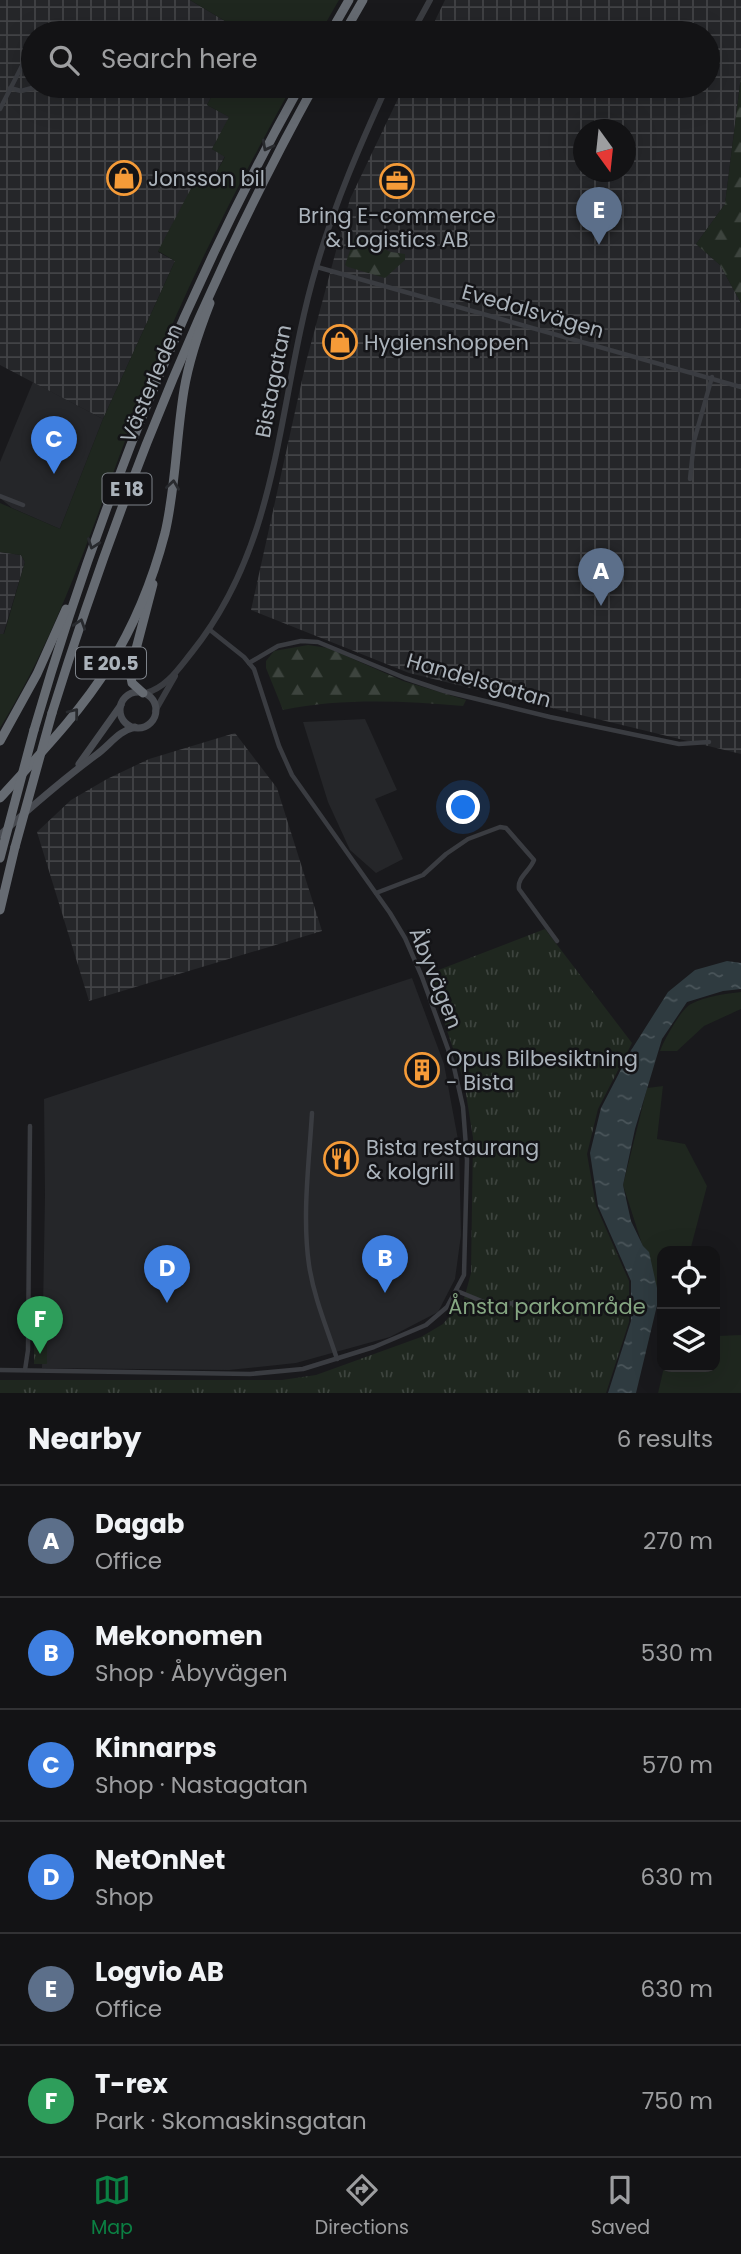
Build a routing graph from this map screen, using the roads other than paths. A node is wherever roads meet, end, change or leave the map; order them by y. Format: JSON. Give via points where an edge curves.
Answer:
{"nodes":[{"id":1,"x":349,"y":0,"type":"edge"},
{"id":2,"x":363,"y":0,"type":"edge"},
{"id":3,"x":430,"y":0,"type":"edge"},
{"id":4,"x":337,"y":21,"type":"edge"},
{"id":5,"x":351,"y":21,"type":"edge"},
{"id":6,"x":419,"y":21,"type":"edge"},
{"id":7,"x":21,"y":67,"type":"edge"},
{"id":8,"x":10,"y":88,"type":"junction"},
{"id":9,"x":21,"y":91,"type":"edge"},
{"id":10,"x":293,"y":98,"type":"edge"},
{"id":11,"x":308,"y":98,"type":"edge"},
{"id":12,"x":382,"y":98,"type":"edge"},
{"id":13,"x":0,"y":109,"type":"edge"},
{"id":14,"x":316,"y":267,"type":"junction"},
{"id":15,"x":218,"y":271,"type":"junction"},
{"id":16,"x":712,"y":377,"type":"junction"},
{"id":17,"x":741,"y":387,"type":"edge"},
{"id":18,"x":690,"y":479,"type":"dead end"},
{"id":19,"x":0,"y":496,"type":"edge"},
{"id":20,"x":23,"y":505,"type":"dead end"},
{"id":21,"x":162,"y":543,"type":"junction"},
{"id":22,"x":73,"y":604,"type":"junction"},
{"id":23,"x":210,"y":630,"type":"junction"},
{"id":24,"x":249,"y":663,"type":"junction"},
{"id":25,"x":177,"y":672,"type":"junction"},
{"id":26,"x":144,"y":693,"type":"junction"},
{"id":27,"x":121,"y":705,"type":"junction"},
{"id":28,"x":155,"y":711,"type":"junction"},
{"id":29,"x":135,"y":727,"type":"junction"},
{"id":30,"x":0,"y":741,"type":"edge"},
{"id":31,"x":709,"y":742,"type":"dead end"},
{"id":32,"x":75,"y":769,"type":"junction"},
{"id":33,"x":0,"y":798,"type":"edge"},
{"id":34,"x":0,"y":835,"type":"edge"},
{"id":35,"x":0,"y":858,"type":"edge"},
{"id":36,"x":376,"y":892,"type":"junction"},
{"id":37,"x":0,"y":911,"type":"edge"},
{"id":38,"x":558,"y":941,"type":"dead end"},
{"id":39,"x":313,"y":1113,"type":"dead end"},
{"id":40,"x":30,"y":1126,"type":"dead end"},
{"id":41,"x":457,"y":1291,"type":"junction"},
{"id":42,"x":541,"y":1305,"type":"dead end"},
{"id":43,"x":337,"y":1359,"type":"junction"},
{"id":44,"x":0,"y":1370,"type":"edge"},
{"id":45,"x":25,"y":1370,"type":"junction"}],
"edges":[{"from":1,"to":4,"type":"highway"},
{"from":2,"to":5,"type":"highway"},
{"from":3,"to":6,"type":"street"},
{"from":7,"to":8,"type":"street"},
{"from":8,"to":9,"type":"street"},
{"from":8,"to":13,"type":"street"},
{"from":10,"to":22,"type":"highway","name":"Västerleden","number":"E 18","one_way":true,"via":[[239,198],[181,321],[123,463]]},
{"from":11,"to":15,"type":"highway","name":"Västerleden","number":"E 18"},
{"from":12,"to":14,"type":"street","name":"Bistagatan"},
{"from":14,"to":16,"type":"street","name":"Evedalsvägen"},
{"from":14,"to":23,"type":"street","name":"Bistagatan","via":[[262,514],[240,575]]},
{"from":21,"to":15,"type":"highway","number":"E 20.5","one_way":true,"via":[[184,387]]},
{"from":37,"to":15,"type":"highway","name":"Västerleden","number":"E 18","one_way":true,"bridge":true,"via":[[52,713],[98,569]]},
{"from":16,"to":17,"type":"street","name":"Evedalsvägen"},
{"from":16,"to":18,"type":"street","via":[[694,441]]},
{"from":19,"to":20,"type":"street"},
{"from":21,"to":26,"type":"highway","number":"E 20.5","via":[[130,672],[132,683]]},
{"from":33,"to":21,"type":"highway","number":"E 20.5","one_way":true,"via":[[109,666],[141,601]]},
{"from":22,"to":30,"type":"highway","number":"E 20.5","via":[[66,607],[37,674]]},
{"from":22,"to":35,"type":"highway","name":"Västerleden","number":"E 18","bridge":true},
{"from":23,"to":24,"type":"street","name":"Åbyvägen"},
{"from":23,"to":25,"type":"street","name":"Bistagatan","number":"E 20.5"},
{"from":24,"to":31,"type":"street","name":"Handelsgatan","via":[[278,646],[318,642],[405,678],[471,698],[678,744]]},
{"from":24,"to":36,"type":"street","name":"Åbyvägen","via":[[296,781]]},
{"from":25,"to":26,"type":"street","name":"Bistagatan","number":"E 20.5","via":[[158,689]]},
{"from":25,"to":28,"type":"street","name":"Bistagatan","number":"E 20.5"},
{"from":26,"to":27,"type":"main road","number":"E 20.5","via":[[129,694]]},
{"from":26,"to":28,"type":"main road","number":"E 20.5","via":[[153,700]]},
{"from":27,"to":29,"type":"main road","number":"E 20.5","via":[[123,720]]},
{"from":27,"to":32,"type":"main road","number":"E 20.5"},
{"from":28,"to":29,"type":"main road","number":"E 20.5","via":[[149,723]]},
{"from":29,"to":32,"type":"main road","number":"E 20.5","via":[[119,733]]},
{"from":32,"to":34,"type":"main road","number":"E 20.5"},
{"from":36,"to":38,"type":"street","via":[[423,875],[468,839],[506,828],[534,860],[520,879],[519,889]]},
{"from":36,"to":41,"type":"street","name":"Åbyvägen","via":[[419,968],[453,1063],[463,1107],[466,1256]]},
{"from":39,"to":43,"type":"street","via":[[309,1265]]},
{"from":40,"to":45,"type":"street"},
{"from":41,"to":42,"type":"street","via":[[484,1302]]},
{"from":41,"to":43,"type":"street","name":"Åbyvägen","via":[[441,1314],[417,1331]]},
{"from":43,"to":45,"type":"street","name":"Åbyvägen","via":[[269,1373]]},
{"from":44,"to":45,"type":"street","name":"Åbyvägen"}]}
